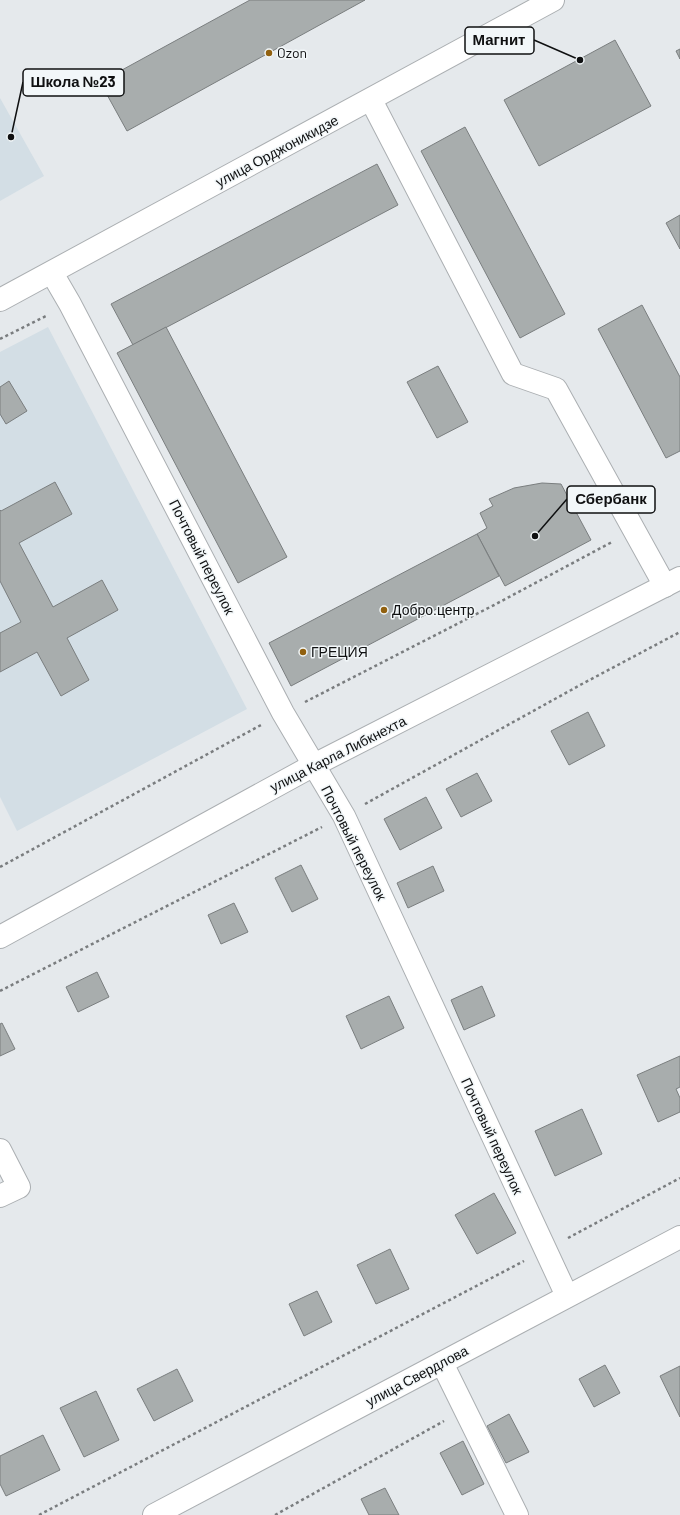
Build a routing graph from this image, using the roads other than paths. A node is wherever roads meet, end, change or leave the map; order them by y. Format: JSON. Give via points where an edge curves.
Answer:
{"nodes":[{"id":1,"x":553,"y":0,"type":"edge"},
{"id":2,"x":371,"y":100,"type":"junction"},
{"id":3,"x":52,"y":273,"type":"junction"},
{"id":4,"x":0,"y":300,"type":"edge"},
{"id":5,"x":673,"y":582,"type":"edge"},
{"id":6,"x":314,"y":765,"type":"junction"},
{"id":7,"x":0,"y":937,"type":"edge"},
{"id":8,"x":0,"y":1150,"type":"edge"},
{"id":9,"x":0,"y":1196,"type":"edge"},
{"id":10,"x":680,"y":1237,"type":"edge"},
{"id":11,"x":566,"y":1296,"type":"junction"},
{"id":12,"x":442,"y":1363,"type":"junction"},
{"id":13,"x":154,"y":1515,"type":"edge"},
{"id":14,"x":517,"y":1515,"type":"edge"}],
"edges":[{"from":1,"to":2,"type":"street","name":"улица Орджоникидзе"},
{"from":2,"to":3,"type":"street","name":"улица Орджоникидзе"},
{"from":2,"to":5,"type":"street","via":[[514,374],[556,389],[634,530]]},
{"from":3,"to":4,"type":"street","name":"улица Орджоникидзе"},
{"from":3,"to":6,"type":"street","name":"Почтовый переулок","via":[[283,714]]},
{"from":5,"to":6,"type":"street","name":"улица Карла Либкнехта"},
{"from":6,"to":7,"type":"street","name":"улица Карла Либкнехта"},
{"from":6,"to":11,"type":"street","name":"Почтовый переулок","via":[[344,816]]},
{"from":8,"to":9,"type":"street","via":[[19,1187]]},
{"from":10,"to":11,"type":"street","name":"улица Свердлова"},
{"from":11,"to":12,"type":"street","name":"улица Свердлова"},
{"from":12,"to":13,"type":"street","name":"улица Свердлова"},
{"from":12,"to":14,"type":"street"}]}
